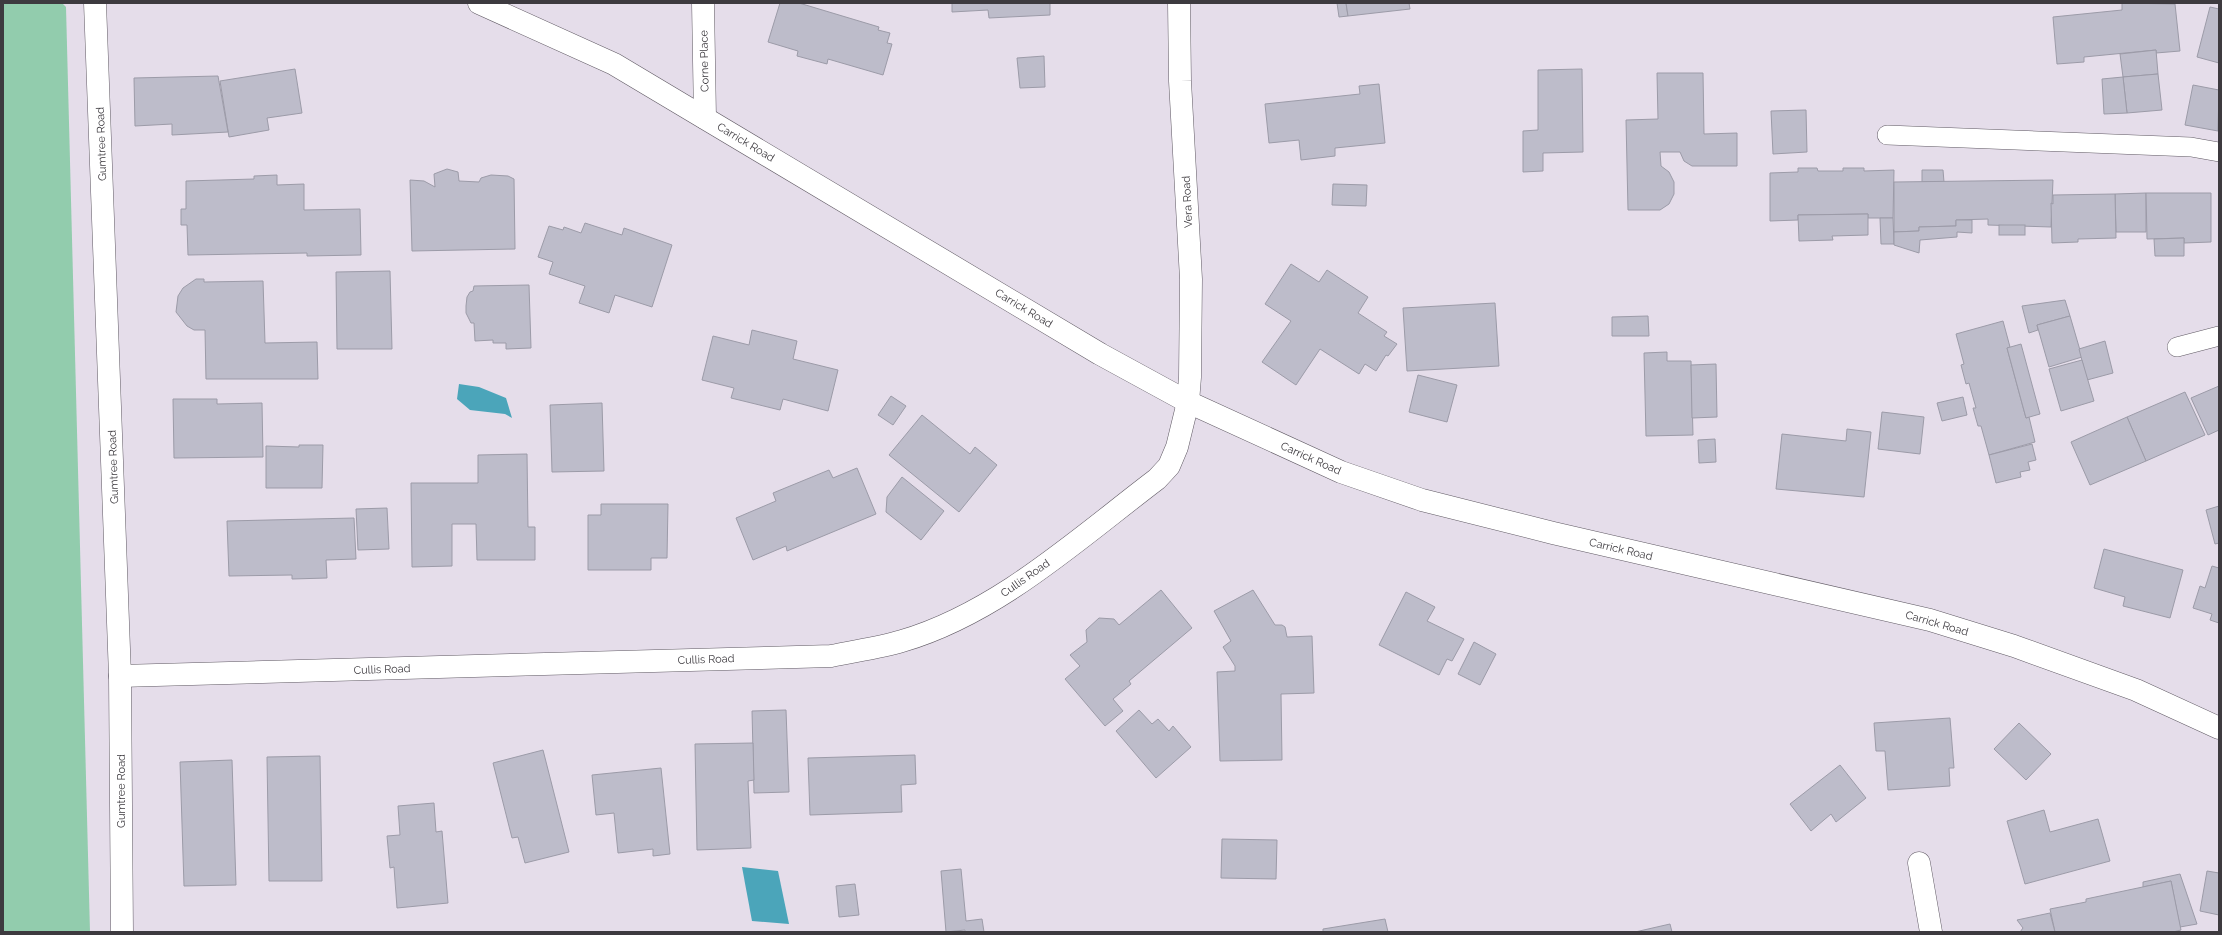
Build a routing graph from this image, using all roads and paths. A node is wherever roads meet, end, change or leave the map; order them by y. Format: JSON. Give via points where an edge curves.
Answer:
{"nodes":[{"id":1,"x":96,"y":3,"type":"edge"},
{"id":2,"x":479,"y":3,"type":"edge"},
{"id":3,"x":703,"y":3,"type":"edge"},
{"id":4,"x":1179,"y":3,"type":"edge"},
{"id":5,"x":705,"y":118,"type":"junction"},
{"id":6,"x":1887,"y":135,"type":"dead end"},
{"id":7,"x":2219,"y":152,"type":"edge"},
{"id":8,"x":2219,"y":336,"type":"edge"},
{"id":9,"x":2177,"y":347,"type":"dead end"},
{"id":10,"x":1188,"y":402,"type":"junction"},
{"id":11,"x":120,"y":676,"type":"junction"},
{"id":12,"x":2219,"y":728,"type":"edge"},
{"id":13,"x":1918,"y":863,"type":"dead end"},
{"id":14,"x":122,"y":932,"type":"edge"},
{"id":15,"x":1931,"y":932,"type":"edge"}],
"edges":[{"from":1,"to":11,"type":"street","name":"Gumtree Road"},
{"from":2,"to":5,"type":"street","name":"Carrick Road","via":[[614,64]]},
{"from":3,"to":5,"type":"street","name":"Corne Place"},
{"from":4,"to":10,"type":"street","name":"Vera Road","via":[[1180,81],[1191,278]]},
{"from":5,"to":10,"type":"street","name":"Carrick Road","via":[[1100,354]]},
{"from":6,"to":7,"type":"lane","via":[[2184,146]]},
{"from":8,"to":9,"type":"lane"},
{"from":10,"to":11,"type":"street","name":"Cullis Road","via":[[1177,447],[1169,466],[1157,479],[1017,585],[958,619],[902,641],[831,656]]},
{"from":10,"to":12,"type":"street","name":"Carrick Road","via":[[1341,472],[1422,500],[1553,533],[1930,620],[2014,646],[2129,687]]},
{"from":11,"to":14,"type":"street","name":"Gumtree Road"},
{"from":13,"to":15,"type":"street"}]}
